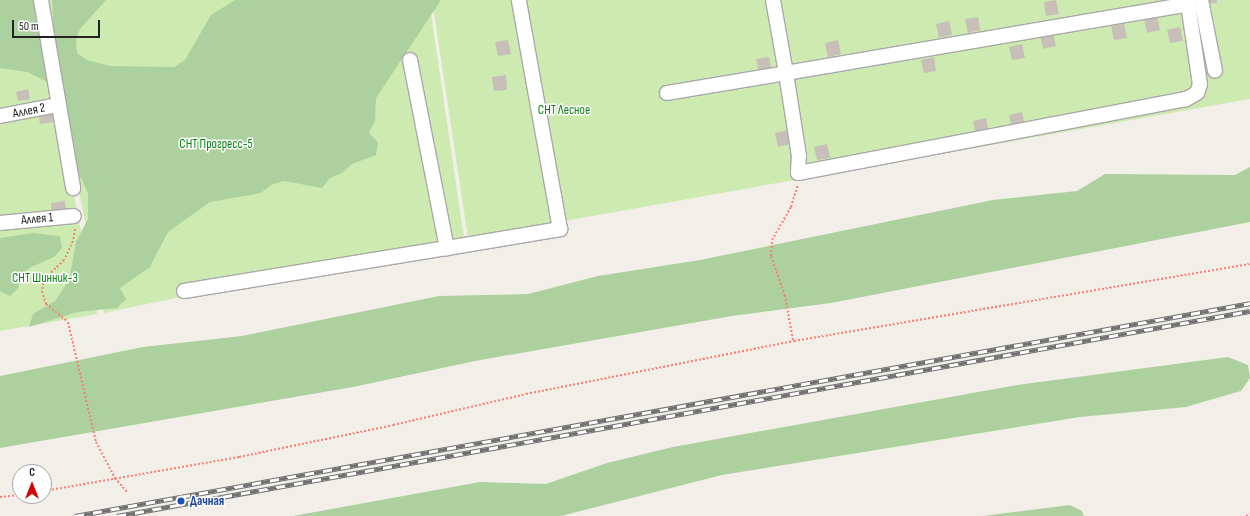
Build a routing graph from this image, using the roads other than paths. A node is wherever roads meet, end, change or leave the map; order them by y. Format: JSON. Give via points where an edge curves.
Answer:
{"nodes":[{"id":1,"x":41,"y":0,"type":"edge"},
{"id":2,"x":519,"y":0,"type":"edge"},
{"id":3,"x":773,"y":0,"type":"edge"},
{"id":4,"x":1201,"y":0,"type":"edge"},
{"id":5,"x":410,"y":60,"type":"dead end"},
{"id":6,"x":1215,"y":71,"type":"dead end"},
{"id":7,"x":786,"y":73,"type":"junction"},
{"id":8,"x":667,"y":93,"type":"dead end"},
{"id":9,"x":57,"y":105,"type":"junction"},
{"id":10,"x":0,"y":116,"type":"edge"},
{"id":11,"x":72,"y":188,"type":"dead end"},
{"id":12,"x":74,"y":216,"type":"road end"},
{"id":13,"x":0,"y":222,"type":"edge"},
{"id":14,"x":447,"y":248,"type":"junction"},
{"id":15,"x":184,"y":291,"type":"dead end"}],
"edges":[{"from":1,"to":9,"type":"street"},
{"from":2,"to":14,"type":"street","via":[[560,229]]},
{"from":3,"to":7,"type":"street"},
{"from":4,"to":6,"type":"street"},
{"from":5,"to":14,"type":"street"},
{"from":7,"to":7,"type":"street","via":[[799,156],[798,173],[1186,99],[1197,93],[1200,84],[1188,4]]},
{"from":7,"to":8,"type":"street"},
{"from":9,"to":10,"type":"street","name":"Аллея 2"},
{"from":9,"to":11,"type":"street"},
{"from":12,"to":13,"type":"street","name":"Аллея 1"},
{"from":14,"to":15,"type":"street"}]}
